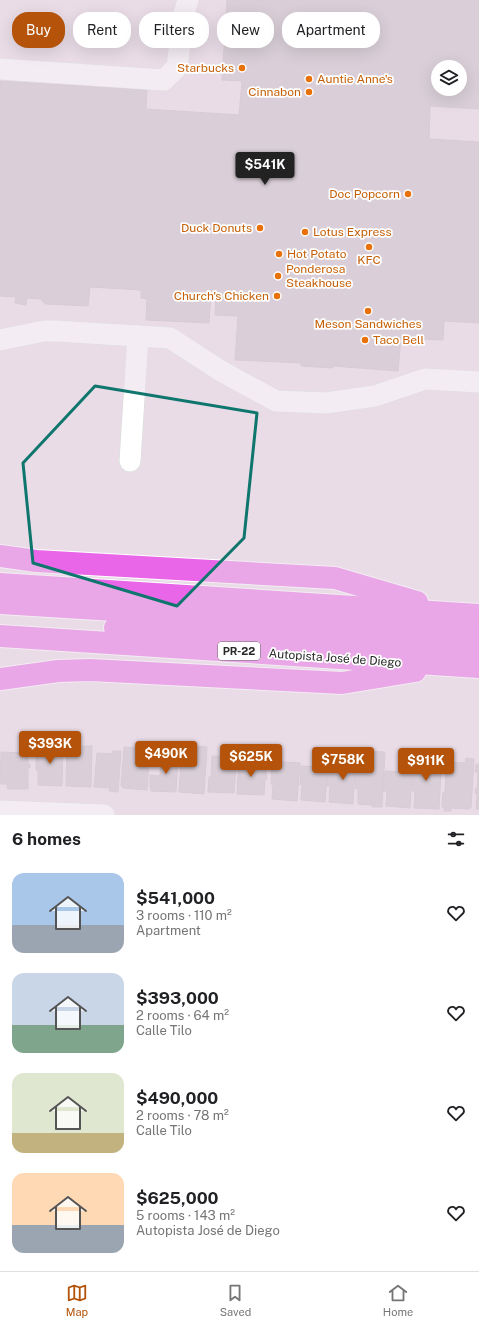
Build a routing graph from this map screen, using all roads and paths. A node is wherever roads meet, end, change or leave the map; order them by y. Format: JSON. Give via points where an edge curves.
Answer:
{"nodes":[{"id":1,"x":188,"y":0,"type":"edge"},
{"id":2,"x":0,"y":69,"type":"edge"},
{"id":3,"x":138,"y":336,"type":"junction"},
{"id":4,"x":0,"y":340,"type":"edge"},
{"id":5,"x":479,"y":382,"type":"edge"},
{"id":6,"x":130,"y":461,"type":"dead end"},
{"id":7,"x":0,"y":556,"type":"edge"},
{"id":8,"x":0,"y":584,"type":"edge"},
{"id":9,"x":0,"y":603,"type":"edge"},
{"id":10,"x":452,"y":613,"type":"junction"},
{"id":11,"x":479,"y":615,"type":"edge"},
{"id":12,"x":0,"y":620,"type":"edge"},
{"id":13,"x":479,"y":628,"type":"edge"},
{"id":14,"x":0,"y":636,"type":"edge"},
{"id":15,"x":479,"y":649,"type":"edge"},
{"id":16,"x":453,"y":665,"type":"junction"},
{"id":17,"x":479,"y":666,"type":"edge"},
{"id":18,"x":0,"y":679,"type":"edge"},
{"id":19,"x":11,"y":812,"type":"edge"},
{"id":20,"x":104,"y":815,"type":"edge"}],
"edges":[{"from":1,"to":2,"type":"street","via":[[177,67],[164,80]]},
{"from":3,"to":4,"type":"street","via":[[50,331]]},
{"from":3,"to":5,"type":"street","via":[[170,338],[221,371],[276,401],[326,403],[375,396],[425,379]]},
{"from":3,"to":6,"type":"street"},
{"from":7,"to":10,"type":"highway","via":[[36,561],[335,578]]},
{"from":8,"to":10,"type":"highway"},
{"from":9,"to":13,"type":"highway","via":[[454,631]]},
{"from":10,"to":11,"type":"highway"},
{"from":12,"to":15,"type":"highway"},
{"from":14,"to":16,"type":"highway","name":"Autopista José de Diego","number":"PR-22"},
{"from":16,"to":17,"type":"highway","name":"Autopista José de Diego","number":"PR-22"},
{"from":16,"to":18,"type":"highway","via":[[342,683],[90,670],[58,671]]},
{"from":19,"to":20,"type":"street"}]}
